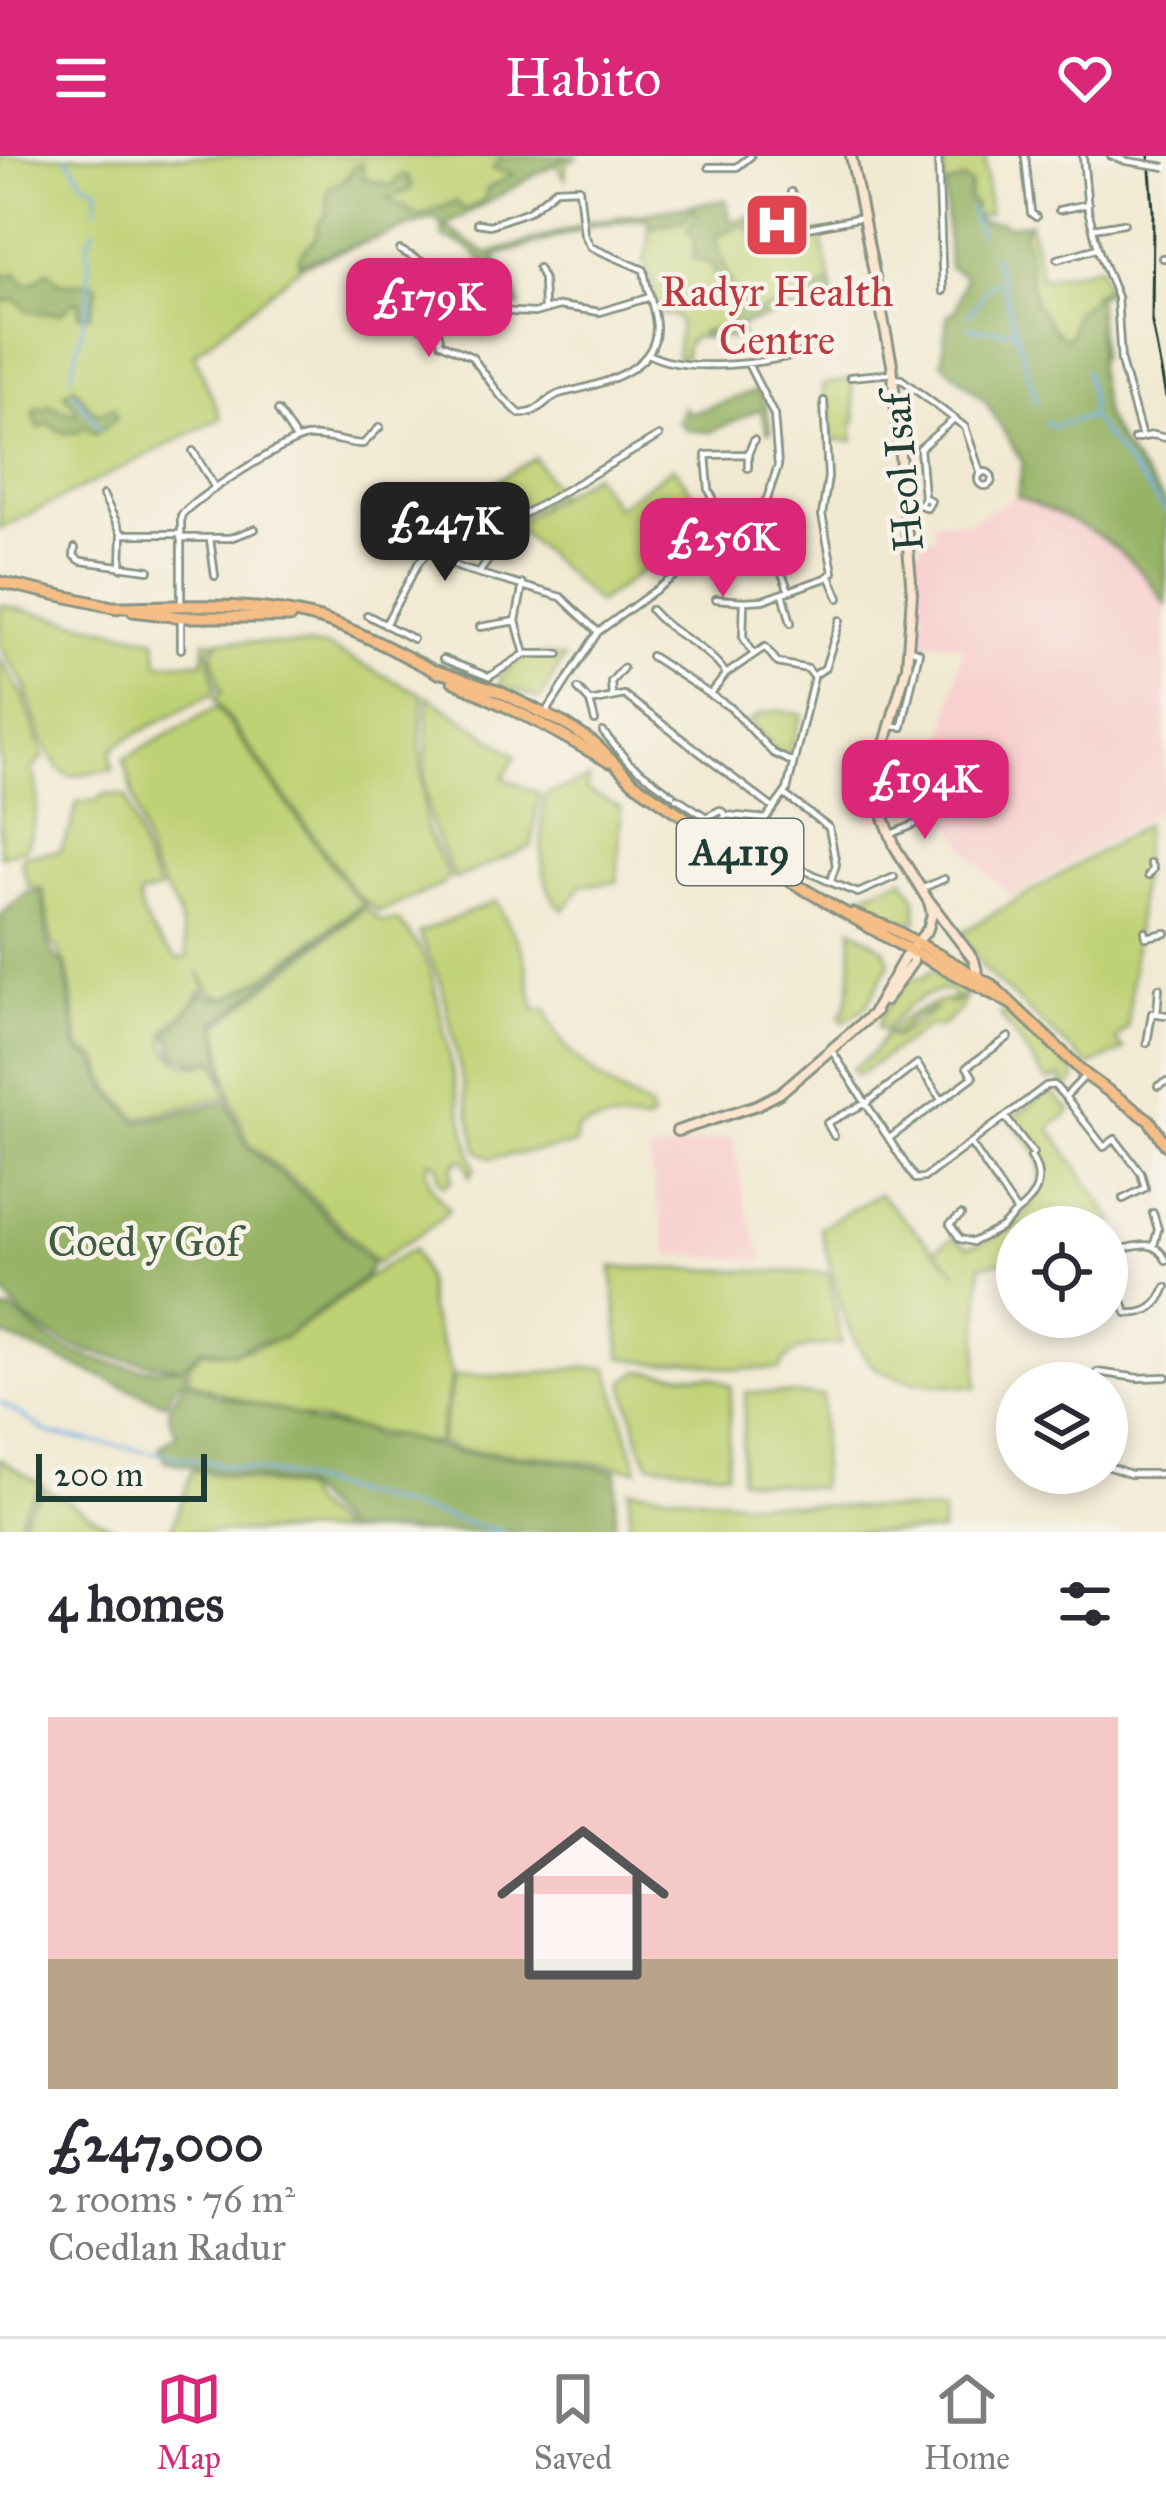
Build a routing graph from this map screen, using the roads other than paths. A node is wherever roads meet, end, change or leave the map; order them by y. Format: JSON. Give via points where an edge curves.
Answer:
{"nodes":[{"id":1,"x":751,"y":156,"type":"edge"},
{"id":2,"x":851,"y":156,"type":"edge"},
{"id":3,"x":938,"y":156,"type":"edge"},
{"id":4,"x":1025,"y":156,"type":"edge"},
{"id":5,"x":1084,"y":156,"type":"edge"},
{"id":6,"x":1112,"y":156,"type":"edge"},
{"id":7,"x":709,"y":167,"type":"dead end"},
{"id":8,"x":1166,"y":167,"type":"edge"},
{"id":9,"x":791,"y":193,"type":"dead end"},
{"id":10,"x":1088,"y":204,"type":"junction"},
{"id":11,"x":1059,"y":210,"type":"dead end"},
{"id":12,"x":863,"y":217,"type":"junction"},
{"id":13,"x":1036,"y":217,"type":"dead end"},
{"id":14,"x":477,"y":223,"type":"dead end"},
{"id":15,"x":1124,"y":224,"type":"dead end"},
{"id":16,"x":1093,"y":228,"type":"junction"},
{"id":17,"x":1098,"y":248,"type":"junction"},
{"id":18,"x":400,"y":250,"type":"dead end"},
{"id":19,"x":1058,"y":259,"type":"dead end"},
{"id":20,"x":538,"y":268,"type":"dead end"},
{"id":21,"x":360,"y":276,"type":"dead end"},
{"id":22,"x":943,"y":291,"type":"dead end"},
{"id":23,"x":647,"y":298,"type":"junction"},
{"id":24,"x":544,"y":309,"type":"junction"},
{"id":25,"x":448,"y":311,"type":"junction"},
{"id":26,"x":437,"y":331,"type":"junction"},
{"id":27,"x":810,"y":350,"type":"dead end"},
{"id":28,"x":649,"y":354,"type":"junction"},
{"id":29,"x":748,"y":364,"type":"junction"},
{"id":30,"x":894,"y":375,"type":"junction"},
{"id":31,"x":850,"y":376,"type":"dead end"},
{"id":32,"x":824,"y":401,"type":"dead end"},
{"id":33,"x":278,"y":411,"type":"dead end"},
{"id":34,"x":953,"y":420,"type":"junction"},
{"id":35,"x":380,"y":428,"type":"dead end"},
{"id":36,"x":659,"y":436,"type":"dead end"},
{"id":37,"x":1166,"y":438,"type":"edge"},
{"id":38,"x":296,"y":439,"type":"junction"},
{"id":39,"x":754,"y":440,"type":"dead end"},
{"id":40,"x":193,"y":451,"type":"dead end"},
{"id":41,"x":748,"y":454,"type":"junction"},
{"id":42,"x":748,"y":468,"type":"dead end"},
{"id":43,"x":981,"y":474,"type":"dead end"},
{"id":44,"x":215,"y":488,"type":"junction"},
{"id":45,"x":103,"y":495,"type":"dead end"},
{"id":46,"x":924,"y":497,"type":"dead end"},
{"id":47,"x":777,"y":511,"type":"dead end"},
{"id":48,"x":750,"y":520,"type":"junction"},
{"id":49,"x":255,"y":530,"type":"dead end"},
{"id":50,"x":122,"y":534,"type":"junction"},
{"id":51,"x":731,"y":535,"type":"junction"},
{"id":52,"x":180,"y":536,"type":"junction"},
{"id":53,"x":210,"y":538,"type":"junction"},
{"id":54,"x":769,"y":544,"type":"junction"},
{"id":55,"x":734,"y":547,"type":"dead end"},
{"id":56,"x":75,"y":548,"type":"dead end"},
{"id":57,"x":121,"y":568,"type":"junction"},
{"id":58,"x":149,"y":570,"type":"dead end"},
{"id":59,"x":479,"y":573,"type":"junction"},
{"id":60,"x":215,"y":576,"type":"dead end"},
{"id":61,"x":830,"y":577,"type":"junction"},
{"id":62,"x":0,"y":582,"type":"edge"},
{"id":63,"x":524,"y":584,"type":"junction"},
{"id":64,"x":786,"y":592,"type":"junction"},
{"id":65,"x":839,"y":598,"type":"dead end"},
{"id":66,"x":716,"y":599,"type":"dead end"},
{"id":67,"x":744,"y":601,"type":"junction"},
{"id":68,"x":650,"y":610,"type":"dead end"},
{"id":69,"x":181,"y":612,"type":"junction"},
{"id":70,"x":367,"y":615,"type":"dead end"},
{"id":71,"x":840,"y":620,"type":"dead end"},
{"id":72,"x":516,"y":621,"type":"junction"},
{"id":73,"x":791,"y":623,"type":"dead end"},
{"id":74,"x":385,"y":625,"type":"junction"},
{"id":75,"x":480,"y":627,"type":"dead end"},
{"id":76,"x":598,"y":632,"type":"junction"},
{"id":77,"x":413,"y":639,"type":"dead end"},
{"id":78,"x":181,"y":649,"type":"dead end"},
{"id":79,"x":525,"y":654,"type":"junction"},
{"id":80,"x":559,"y":654,"type":"dead end"},
{"id":81,"x":754,"y":655,"type":"junction"},
{"id":82,"x":651,"y":656,"type":"dead end"},
{"id":83,"x":443,"y":659,"type":"dead end"},
{"id":84,"x":622,"y":668,"type":"dead end"},
{"id":85,"x":726,"y":674,"type":"junction"},
{"id":86,"x":814,"y":676,"type":"junction"},
{"id":87,"x":578,"y":689,"type":"dead end"},
{"id":88,"x":710,"y":694,"type":"junction"},
{"id":89,"x":612,"y":695,"type":"junction"},
{"id":90,"x":590,"y":702,"type":"junction"},
{"id":91,"x":543,"y":718,"type":"junction"},
{"id":92,"x":595,"y":722,"type":"dead end"},
{"id":93,"x":603,"y":732,"type":"dead end"},
{"id":94,"x":792,"y":762,"type":"junction"},
{"id":95,"x":785,"y":795,"type":"junction"},
{"id":96,"x":670,"y":797,"type":"junction"},
{"id":97,"x":774,"y":808,"type":"junction"},
{"id":98,"x":945,"y":812,"type":"dead end"},
{"id":99,"x":726,"y":815,"type":"junction"},
{"id":100,"x":711,"y":835,"type":"junction"},
{"id":101,"x":889,"y":835,"type":"junction"},
{"id":102,"x":765,"y":852,"type":"dead end"},
{"id":103,"x":1163,"y":867,"type":"edge"},
{"id":104,"x":1150,"y":870,"type":"dead end"},
{"id":105,"x":894,"y":878,"type":"dead end"},
{"id":106,"x":944,"y":879,"type":"dead end"},
{"id":107,"x":830,"y":882,"type":"junction"},
{"id":108,"x":922,"y":889,"type":"junction"},
{"id":109,"x":929,"y":902,"type":"junction"},
{"id":110,"x":1145,"y":931,"type":"dead end"},
{"id":111,"x":1166,"y":933,"type":"edge"},
{"id":112,"x":916,"y":947,"type":"junction"},
{"id":113,"x":979,"y":976,"type":"junction"},
{"id":114,"x":1159,"y":988,"type":"dead end"},
{"id":115,"x":1010,"y":1003,"type":"junction"},
{"id":116,"x":1156,"y":1014,"type":"junction"},
{"id":117,"x":1166,"y":1015,"type":"edge"},
{"id":118,"x":1009,"y":1037,"type":"dead end"},
{"id":119,"x":1151,"y":1039,"type":"dead end"},
{"id":120,"x":832,"y":1051,"type":"junction"},
{"id":121,"x":1087,"y":1075,"type":"junction"},
{"id":122,"x":1166,"y":1082,"type":"edge"},
{"id":123,"x":1158,"y":1086,"type":"dead end"},
{"id":124,"x":1065,"y":1097,"type":"junction"},
{"id":125,"x":941,"y":1100,"type":"junction"},
{"id":126,"x":868,"y":1102,"type":"junction"},
{"id":127,"x":1005,"y":1117,"type":"junction"},
{"id":128,"x":677,"y":1132,"type":"dead end"},
{"id":129,"x":834,"y":1136,"type":"dead end"},
{"id":130,"x":891,"y":1136,"type":"junction"},
{"id":131,"x":971,"y":1144,"type":"junction"},
{"id":132,"x":1166,"y":1145,"type":"edge"},
{"id":133,"x":1123,"y":1199,"type":"dead end"},
{"id":134,"x":1012,"y":1206,"type":"edge"},
{"id":135,"x":1023,"y":1206,"type":"edge"},
{"id":136,"x":1153,"y":1213,"type":"dead end"},
{"id":137,"x":961,"y":1215,"type":"dead end"},
{"id":138,"x":996,"y":1227,"type":"edge"},
{"id":139,"x":1154,"y":1245,"type":"junction"},
{"id":140,"x":1128,"y":1252,"type":"edge"},
{"id":141,"x":1166,"y":1260,"type":"edge"},
{"id":142,"x":1166,"y":1287,"type":"edge"},
{"id":143,"x":1128,"y":1314,"type":"edge"},
{"id":144,"x":1128,"y":1377,"type":"edge"},
{"id":145,"x":1166,"y":1377,"type":"edge"},
{"id":146,"x":1128,"y":1473,"type":"edge"},
{"id":147,"x":1166,"y":1474,"type":"edge"}],
"edges":[{"from":1,"to":7,"type":"street","via":[[737,167]]},
{"from":2,"to":12,"type":"main road","name":"Heol Isaf"},
{"from":3,"to":22,"type":"street"},
{"from":4,"to":13,"type":"street"},
{"from":5,"to":10,"type":"street"},
{"from":6,"to":8,"type":"street","bridge":true},
{"from":9,"to":12,"type":"street","via":[[807,228]]},
{"from":10,"to":11,"type":"street"},
{"from":10,"to":16,"type":"street"},
{"from":12,"to":30,"type":"main road","name":"Heol Isaf"},
{"from":14,"to":23,"type":"street","via":[[529,211],[556,189],[579,188],[588,243],[644,268]]},
{"from":15,"to":16,"type":"street"},
{"from":16,"to":17,"type":"street"},
{"from":17,"to":19,"type":"street"},
{"from":17,"to":37,"type":"street","via":[[1117,293],[1138,438]]},
{"from":18,"to":25,"type":"street","via":[[426,264]]},
{"from":20,"to":24,"type":"street"},
{"from":21,"to":26,"type":"street","via":[[412,323]]},
{"from":23,"to":24,"type":"street","via":[[600,312]]},
{"from":23,"to":28,"type":"street","via":[[656,324]]},
{"from":24,"to":25,"type":"street"},
{"from":25,"to":26,"type":"street"},
{"from":26,"to":28,"type":"street","via":[[444,346],[472,357],[526,415]]},
{"from":27,"to":29,"type":"street"},
{"from":28,"to":29,"type":"street"},
{"from":29,"to":48,"type":"street","via":[[773,411],[778,457],[771,491]]},
{"from":30,"to":31,"type":"street"},
{"from":30,"to":34,"type":"street"},
{"from":30,"to":101,"type":"main road","name":"Heol Isaf","via":[[912,593],[909,649],[874,783]]},
{"from":32,"to":61,"type":"street"},
{"from":33,"to":38,"type":"street"},
{"from":34,"to":43,"type":"street","via":[[968,430]]},
{"from":34,"to":46,"type":"street","via":[[920,448]]},
{"from":35,"to":38,"type":"street","via":[[363,444]]},
{"from":36,"to":59,"type":"street","via":[[519,518]]},
{"from":38,"to":44,"type":"street"},
{"from":39,"to":41,"type":"street"},
{"from":40,"to":44,"type":"street"},
{"from":41,"to":42,"type":"street"},
{"from":41,"to":51,"type":"street","via":[[706,455],[709,490]]},
{"from":44,"to":52,"type":"street","via":[[184,510]]},
{"from":45,"to":50,"type":"street"},
{"from":47,"to":54,"type":"street"},
{"from":48,"to":51,"type":"street"},
{"from":48,"to":54,"type":"street"},
{"from":49,"to":53,"type":"street"},
{"from":50,"to":52,"type":"street"},
{"from":50,"to":57,"type":"street"},
{"from":51,"to":76,"type":"street"},
{"from":52,"to":53,"type":"street"},
{"from":52,"to":69,"type":"street"},
{"from":53,"to":60,"type":"street"},
{"from":54,"to":55,"type":"street"},
{"from":54,"to":64,"type":"street"},
{"from":56,"to":57,"type":"street","via":[[81,561]]},
{"from":57,"to":58,"type":"street"},
{"from":59,"to":63,"type":"street"},
{"from":59,"to":74,"type":"street","via":[[429,551]]},
{"from":61,"to":64,"type":"street"},
{"from":61,"to":65,"type":"street"},
{"from":62,"to":69,"type":"main road","number":"A4119"},
{"from":63,"to":72,"type":"street"},
{"from":63,"to":76,"type":"street","via":[[561,596]]},
{"from":64,"to":67,"type":"street"},
{"from":64,"to":73,"type":"street"},
{"from":66,"to":67,"type":"street"},
{"from":67,"to":81,"type":"street","via":[[743,637]]},
{"from":68,"to":85,"type":"street","via":[[711,652]]},
{"from":69,"to":78,"type":"street"},
{"from":69,"to":91,"type":"main road","number":"A4119","via":[[307,616]]},
{"from":70,"to":74,"type":"street"},
{"from":71,"to":86,"type":"street"},
{"from":72,"to":75,"type":"street"},
{"from":72,"to":79,"type":"street"},
{"from":74,"to":77,"type":"street"},
{"from":76,"to":91,"type":"street"},
{"from":79,"to":80,"type":"street"},
{"from":79,"to":83,"type":"street","via":[[489,677]]},
{"from":81,"to":85,"type":"street"},
{"from":81,"to":86,"type":"street","via":[[765,647],[778,664]]},
{"from":82,"to":88,"type":"street"},
{"from":84,"to":89,"type":"street"},
{"from":85,"to":88,"type":"street"},
{"from":86,"to":94,"type":"street"},
{"from":87,"to":90,"type":"street"},
{"from":88,"to":94,"type":"street"},
{"from":89,"to":90,"type":"street"},
{"from":89,"to":97,"type":"street","via":[[624,695]]},
{"from":90,"to":92,"type":"street"},
{"from":91,"to":96,"type":"main road","number":"A4119"},
{"from":93,"to":96,"type":"street"},
{"from":94,"to":95,"type":"street"},
{"from":95,"to":97,"type":"street"},
{"from":95,"to":107,"type":"street","via":[[829,828],[836,865]]},
{"from":96,"to":99,"type":"street","via":[[706,817],[720,809]]},
{"from":96,"to":100,"type":"main road","number":"A4119"},
{"from":97,"to":99,"type":"street","via":[[763,820]]},
{"from":98,"to":101,"type":"street"},
{"from":99,"to":100,"type":"street"},
{"from":100,"to":112,"type":"main road","number":"A4119"},
{"from":101,"to":108,"type":"main road","name":"Heol Isaf"},
{"from":102,"to":107,"type":"street"},
{"from":103,"to":104,"type":"street"},
{"from":105,"to":107,"type":"street","via":[[858,893]]},
{"from":106,"to":108,"type":"street"},
{"from":108,"to":109,"type":"main road","name":"Heol Isaf"},
{"from":109,"to":112,"type":"main road","via":[[931,920]]},
{"from":109,"to":113,"type":"main road","name":"Heol Isaf"},
{"from":110,"to":111,"type":"street"},
{"from":112,"to":113,"type":"main road","number":"A4119"},
{"from":112,"to":115,"type":"main road","number":"A4119"},
{"from":112,"to":120,"type":"main road","via":[[873,1013]]},
{"from":113,"to":115,"type":"main road","number":"A4119"},
{"from":114,"to":116,"type":"street"},
{"from":115,"to":121,"type":"main road","number":"A4119"},
{"from":116,"to":117,"type":"street"},
{"from":116,"to":119,"type":"street"},
{"from":118,"to":125,"type":"street","via":[[967,1067],[976,1080]]},
{"from":120,"to":126,"type":"street"},
{"from":120,"to":128,"type":"main road","via":[[764,1103]]},
{"from":121,"to":124,"type":"street"},
{"from":121,"to":132,"type":"main road","number":"A4119","via":[[1149,1120]]},
{"from":122,"to":123,"type":"street"},
{"from":124,"to":127,"type":"street","via":[[1049,1085]]},
{"from":124,"to":133,"type":"street","via":[[1104,1147],[1115,1139],[1141,1173],[1145,1188]]},
{"from":125,"to":126,"type":"street","via":[[917,1064]]},
{"from":125,"to":130,"type":"street"},
{"from":126,"to":129,"type":"street","via":[[827,1123]]},
{"from":126,"to":130,"type":"street"},
{"from":127,"to":131,"type":"street"},
{"from":127,"to":135,"type":"street","via":[[1038,1169],[1037,1190]]},
{"from":130,"to":131,"type":"street","via":[[915,1179]]},
{"from":131,"to":134,"type":"street"},
{"from":136,"to":139,"type":"street"},
{"from":137,"to":138,"type":"street","via":[[950,1224],[960,1238],[973,1242]]},
{"from":139,"to":140,"type":"street"},
{"from":139,"to":141,"type":"street"},
{"from":142,"to":143,"type":"street","via":[[1152,1308]]},
{"from":144,"to":145,"type":"street"},
{"from":146,"to":147,"type":"street"}]}
